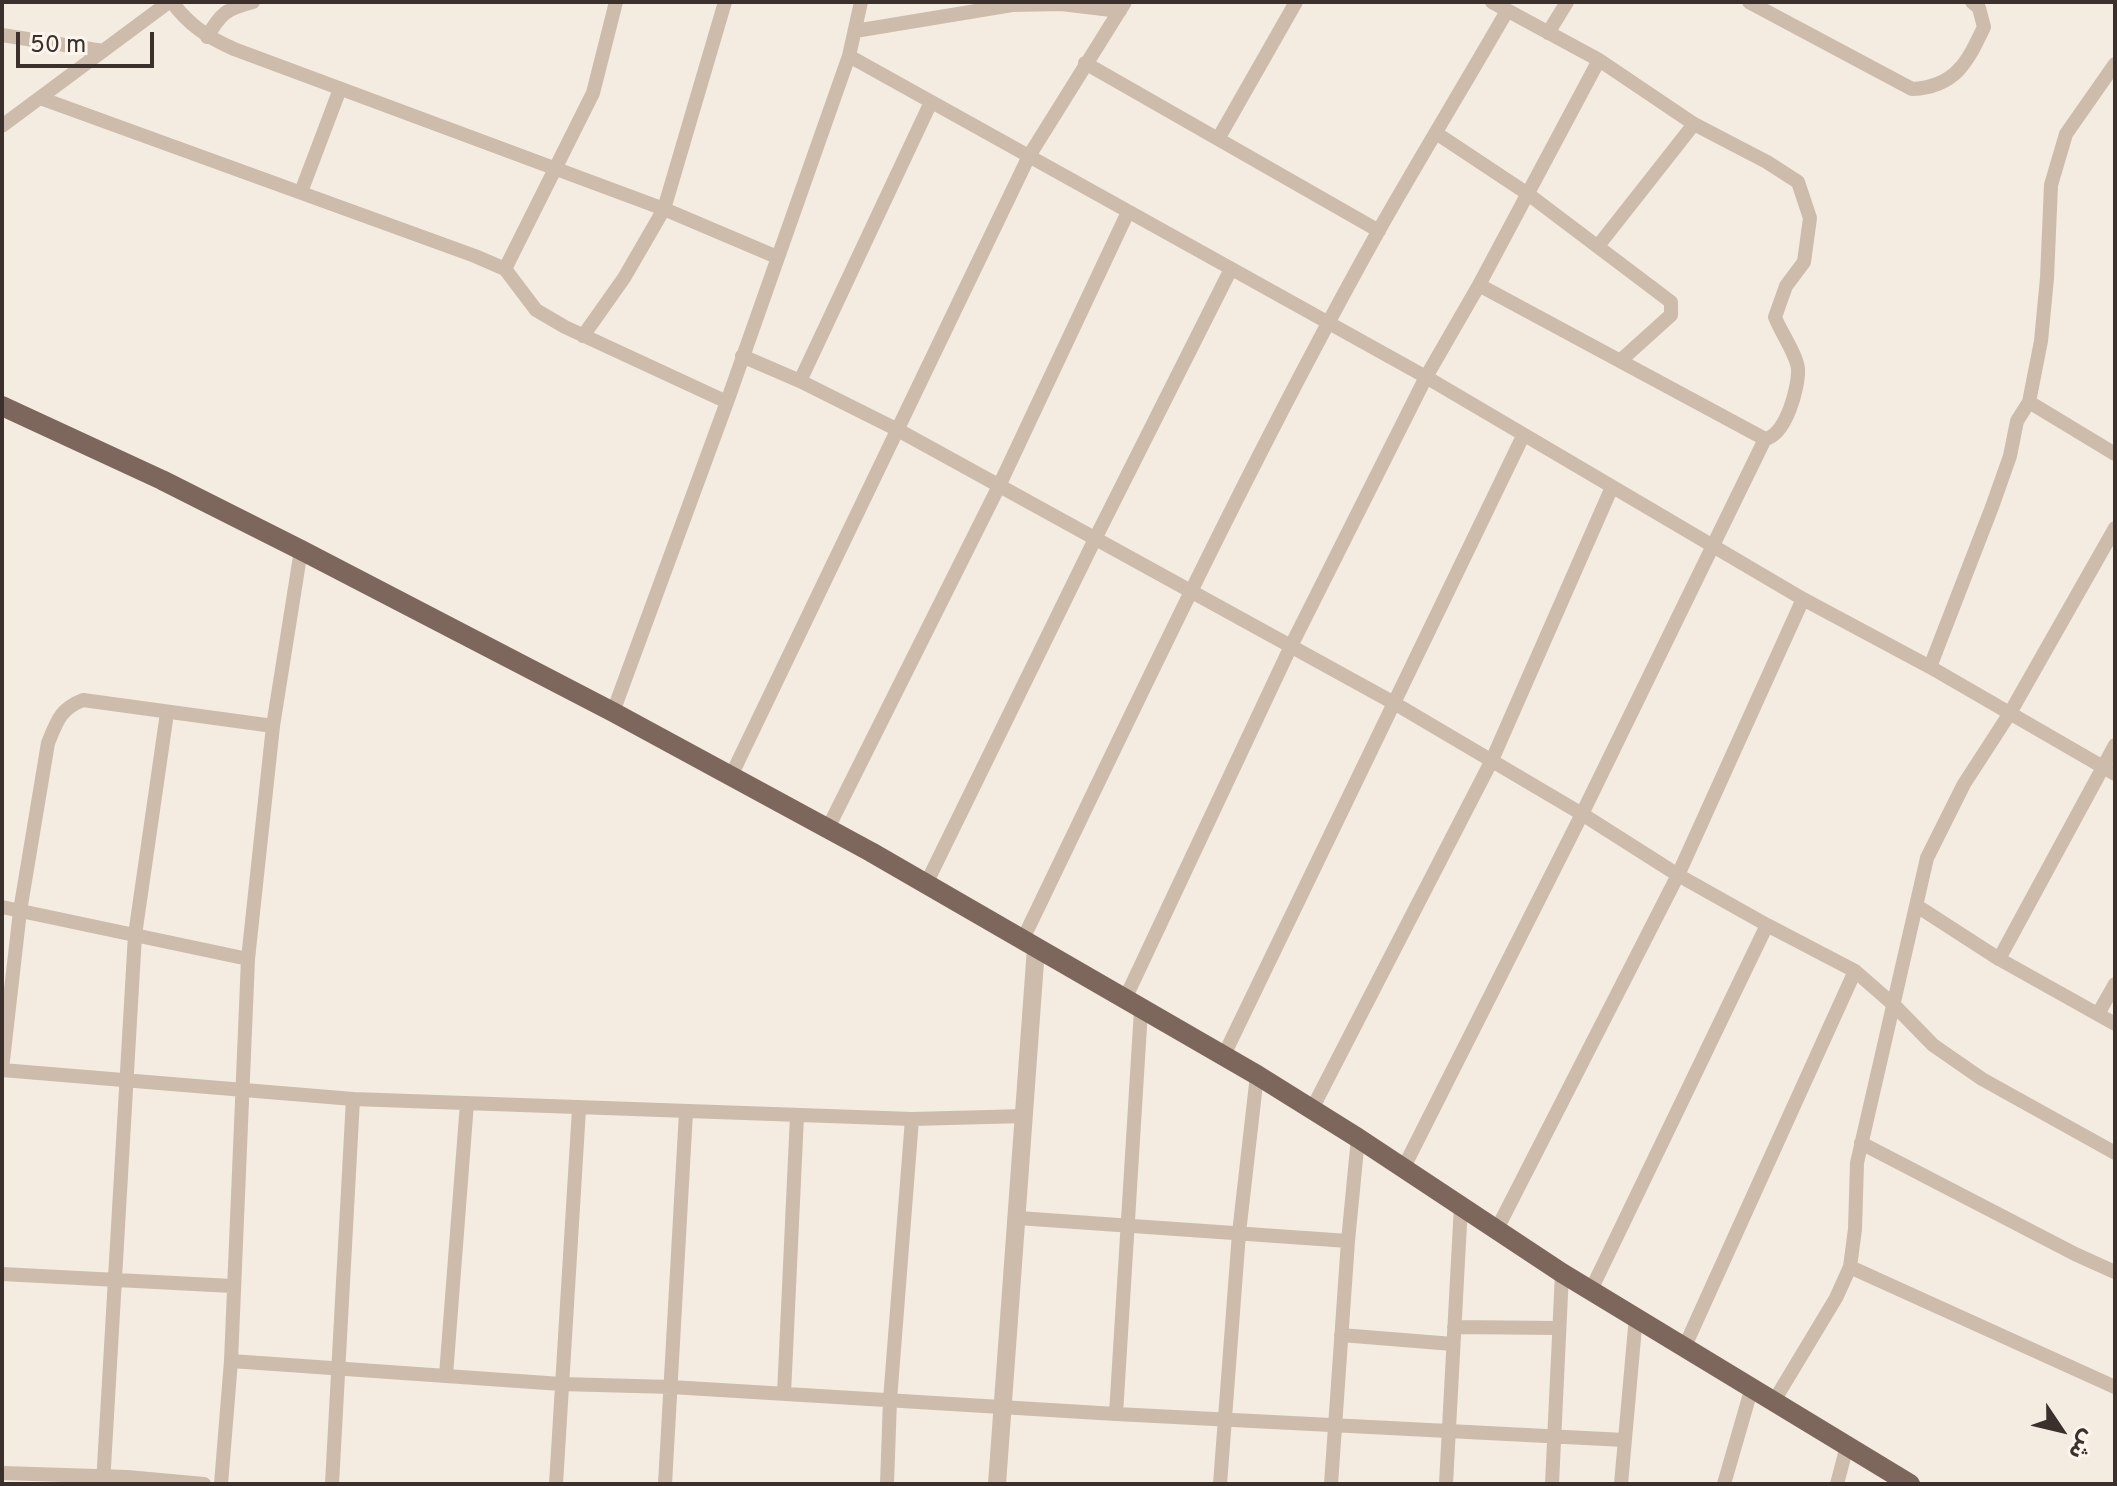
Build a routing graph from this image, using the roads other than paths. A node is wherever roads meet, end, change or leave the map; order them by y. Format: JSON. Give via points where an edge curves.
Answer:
{"nodes":[{"id":1,"x":171,"y":2,"type":"edge"},
{"id":2,"x":253,"y":2,"type":"edge"},
{"id":3,"x":616,"y":2,"type":"edge"},
{"id":4,"x":725,"y":2,"type":"edge"},
{"id":5,"x":861,"y":2,"type":"edge"},
{"id":6,"x":1296,"y":2,"type":"edge"},
{"id":7,"x":1492,"y":2,"type":"edge"},
{"id":8,"x":1567,"y":2,"type":"edge"},
{"id":9,"x":1749,"y":2,"type":"edge"},
{"id":10,"x":1979,"y":4,"type":"edge"},
{"id":11,"x":1122,"y":7,"type":"edge"},
{"id":12,"x":1507,"y":11,"type":"junction"},
{"id":13,"x":855,"y":31,"type":"junction"},
{"id":14,"x":1548,"y":33,"type":"junction"},
{"id":15,"x":2,"y":35,"type":"edge"},
{"id":16,"x":207,"y":37,"type":"junction"},
{"id":17,"x":103,"y":51,"type":"junction"},
{"id":18,"x":849,"y":56,"type":"junction"},
{"id":19,"x":1599,"y":60,"type":"junction"},
{"id":20,"x":1085,"y":63,"type":"junction"},
{"id":21,"x":2115,"y":64,"type":"edge"},
{"id":22,"x":340,"y":89,"type":"junction"},
{"id":23,"x":40,"y":98,"type":"junction"},
{"id":24,"x":931,"y":102,"type":"junction"},
{"id":25,"x":1694,"y":124,"type":"junction"},
{"id":26,"x":2,"y":126,"type":"edge"},
{"id":27,"x":1436,"y":133,"type":"junction"},
{"id":28,"x":1218,"y":139,"type":"junction"},
{"id":29,"x":1029,"y":156,"type":"junction"},
{"id":30,"x":557,"y":169,"type":"junction"},
{"id":31,"x":301,"y":192,"type":"junction"},
{"id":32,"x":1528,"y":194,"type":"junction"},
{"id":33,"x":664,"y":209,"type":"junction"},
{"id":34,"x":1128,"y":212,"type":"junction"},
{"id":35,"x":1379,"y":231,"type":"junction"},
{"id":36,"x":1598,"y":246,"type":"junction"},
{"id":37,"x":777,"y":257,"type":"junction"},
{"id":38,"x":505,"y":269,"type":"junction"},
{"id":39,"x":1231,"y":269,"type":"junction"},
{"id":40,"x":1479,"y":285,"type":"junction"},
{"id":41,"x":1329,"y":324,"type":"junction"},
{"id":42,"x":583,"y":336,"type":"junction"},
{"id":43,"x":742,"y":356,"type":"junction"},
{"id":44,"x":1620,"y":361,"type":"junction"},
{"id":45,"x":1426,"y":377,"type":"junction"},
{"id":46,"x":800,"y":381,"type":"junction"},
{"id":47,"x":727,"y":402,"type":"junction"},
{"id":48,"x":2029,"y":402,"type":"junction"},
{"id":49,"x":2,"y":406,"type":"edge"},
{"id":50,"x":898,"y":430,"type":"junction"},
{"id":51,"x":1523,"y":436,"type":"junction"},
{"id":52,"x":1765,"y":439,"type":"junction"},
{"id":53,"x":2115,"y":454,"type":"edge"},
{"id":54,"x":999,"y":486,"type":"junction"},
{"id":55,"x":1612,"y":487,"type":"junction"},
{"id":56,"x":2115,"y":528,"type":"edge"},
{"id":57,"x":1095,"y":539,"type":"junction"},
{"id":58,"x":1713,"y":546,"type":"junction"},
{"id":59,"x":301,"y":550,"type":"junction"},
{"id":60,"x":1191,"y":591,"type":"junction"},
{"id":61,"x":1803,"y":599,"type":"junction"},
{"id":62,"x":1291,"y":646,"type":"junction"},
{"id":63,"x":1930,"y":667,"type":"junction"},
{"id":64,"x":1394,"y":703,"type":"junction"},
{"id":65,"x":613,"y":712,"type":"junction"},
{"id":66,"x":167,"y":713,"type":"junction"},
{"id":67,"x":2010,"y":713,"type":"junction"},
{"id":68,"x":273,"y":726,"type":"junction"},
{"id":69,"x":2115,"y":745,"type":"edge"},
{"id":70,"x":1492,"y":760,"type":"junction"},
{"id":71,"x":2109,"y":771,"type":"edge"},
{"id":72,"x":731,"y":776,"type":"junction"},
{"id":73,"x":1582,"y":814,"type":"junction"},
{"id":74,"x":828,"y":828,"type":"junction"},
{"id":75,"x":1678,"y":875,"type":"junction"},
{"id":76,"x":926,"y":884,"type":"junction"},
{"id":77,"x":1917,"y":906,"type":"junction"},
{"id":78,"x":2,"y":907,"type":"edge"},
{"id":79,"x":20,"y":911,"type":"junction"},
{"id":80,"x":1767,"y":925,"type":"junction"},
{"id":81,"x":135,"y":935,"type":"junction"},
{"id":82,"x":1029,"y":944,"type":"junction"},
{"id":83,"x":248,"y":959,"type":"junction"},
{"id":84,"x":1999,"y":959,"type":"junction"},
{"id":85,"x":1855,"y":971,"type":"junction"},
{"id":86,"x":2115,"y":984,"type":"edge"},
{"id":87,"x":1133,"y":1004,"type":"junction"},
{"id":88,"x":1894,"y":1005,"type":"junction"},
{"id":89,"x":2098,"y":1014,"type":"junction"},
{"id":90,"x":2115,"y":1024,"type":"edge"},
{"id":91,"x":1224,"y":1055,"type":"junction"},
{"id":92,"x":2,"y":1069,"type":"edge"},
{"id":93,"x":1257,"y":1075,"type":"junction"},
{"id":94,"x":125,"y":1080,"type":"junction"},
{"id":95,"x":244,"y":1090,"type":"junction"},
{"id":96,"x":353,"y":1099,"type":"junction"},
{"id":97,"x":467,"y":1103,"type":"junction"},
{"id":98,"x":579,"y":1109,"type":"junction"},
{"id":99,"x":1312,"y":1109,"type":"junction"},
{"id":100,"x":686,"y":1112,"type":"junction"},
{"id":101,"x":797,"y":1116,"type":"junction"},
{"id":102,"x":1025,"y":1116,"type":"junction"},
{"id":103,"x":912,"y":1119,"type":"junction"},
{"id":104,"x":1358,"y":1138,"type":"junction"},
{"id":105,"x":1861,"y":1143,"type":"junction"},
{"id":106,"x":2115,"y":1153,"type":"edge"},
{"id":107,"x":1403,"y":1169,"type":"junction"},
{"id":108,"x":1461,"y":1205,"type":"junction"},
{"id":109,"x":1018,"y":1218,"type":"junction"},
{"id":110,"x":1128,"y":1226,"type":"junction"},
{"id":111,"x":1497,"y":1229,"type":"junction"},
{"id":112,"x":1239,"y":1233,"type":"junction"},
{"id":113,"x":1348,"y":1241,"type":"junction"},
{"id":114,"x":1850,"y":1267,"type":"junction"},
{"id":115,"x":2115,"y":1272,"type":"edge"},
{"id":116,"x":1562,"y":1273,"type":"junction"},
{"id":117,"x":2,"y":1274,"type":"edge"},
{"id":118,"x":115,"y":1280,"type":"junction"},
{"id":119,"x":232,"y":1286,"type":"junction"},
{"id":120,"x":1591,"y":1290,"type":"junction"},
{"id":121,"x":1636,"y":1316,"type":"junction"},
{"id":122,"x":1454,"y":1327,"type":"junction"},
{"id":123,"x":1559,"y":1328,"type":"junction"},
{"id":124,"x":1341,"y":1335,"type":"junction"},
{"id":125,"x":1453,"y":1344,"type":"junction"},
{"id":126,"x":1685,"y":1346,"type":"junction"},
{"id":127,"x":231,"y":1361,"type":"junction"},
{"id":128,"x":337,"y":1368,"type":"junction"},
{"id":129,"x":446,"y":1375,"type":"junction"},
{"id":130,"x":561,"y":1384,"type":"junction"},
{"id":131,"x":671,"y":1387,"type":"junction"},
{"id":132,"x":1752,"y":1387,"type":"junction"},
{"id":133,"x":2115,"y":1387,"type":"edge"},
{"id":134,"x":784,"y":1394,"type":"junction"},
{"id":135,"x":890,"y":1400,"type":"junction"},
{"id":136,"x":1774,"y":1401,"type":"junction"},
{"id":137,"x":1002,"y":1408,"type":"junction"},
{"id":138,"x":1116,"y":1414,"type":"junction"},
{"id":139,"x":1224,"y":1419,"type":"junction"},
{"id":140,"x":1334,"y":1425,"type":"junction"},
{"id":141,"x":1448,"y":1431,"type":"junction"},
{"id":142,"x":1553,"y":1437,"type":"junction"},
{"id":143,"x":1624,"y":1440,"type":"junction"},
{"id":144,"x":1847,"y":1446,"type":"junction"},
{"id":145,"x":2,"y":1473,"type":"edge"},
{"id":146,"x":104,"y":1480,"type":"edge"},
{"id":147,"x":204,"y":1484,"type":"edge"},
{"id":148,"x":221,"y":1484,"type":"edge"},
{"id":149,"x":332,"y":1484,"type":"edge"},
{"id":150,"x":556,"y":1484,"type":"edge"},
{"id":151,"x":665,"y":1484,"type":"edge"},
{"id":152,"x":887,"y":1484,"type":"edge"},
{"id":153,"x":997,"y":1484,"type":"edge"},
{"id":154,"x":1220,"y":1484,"type":"edge"},
{"id":155,"x":1331,"y":1484,"type":"edge"},
{"id":156,"x":1446,"y":1484,"type":"edge"},
{"id":157,"x":1552,"y":1484,"type":"edge"},
{"id":158,"x":1621,"y":1484,"type":"edge"},
{"id":159,"x":1724,"y":1484,"type":"edge"},
{"id":160,"x":1837,"y":1484,"type":"edge"},
{"id":161,"x":1910,"y":1484,"type":"edge"}],
"edges":[{"from":1,"to":16,"type":"street"},
{"from":1,"to":17,"type":"street"},
{"from":2,"to":16,"type":"street","via":[[232,7]]},
{"from":3,"to":30,"type":"street","via":[[593,93]]},
{"from":4,"to":33,"type":"street"},
{"from":5,"to":13,"type":"street"},
{"from":6,"to":28,"type":"street"},
{"from":7,"to":12,"type":"street"},
{"from":8,"to":14,"type":"street"},
{"from":9,"to":10,"type":"street","via":[[1912,89],[1934,88],[1965,62],[1984,27]]},
{"from":11,"to":13,"type":"street","via":[[1012,5]]},
{"from":11,"to":20,"type":"street"},
{"from":12,"to":14,"type":"street"},
{"from":12,"to":27,"type":"street"},
{"from":13,"to":18,"type":"street"},
{"from":14,"to":19,"type":"street"},
{"from":15,"to":17,"type":"street"},
{"from":16,"to":22,"type":"street"},
{"from":17,"to":23,"type":"street"},
{"from":18,"to":24,"type":"street"},
{"from":18,"to":37,"type":"street"},
{"from":19,"to":25,"type":"street"},
{"from":19,"to":32,"type":"street"},
{"from":20,"to":28,"type":"street"},
{"from":20,"to":29,"type":"street"},
{"from":21,"to":48,"type":"street","via":[[2066,134],[2051,185],[2044,310]]},
{"from":22,"to":30,"type":"street"},
{"from":22,"to":31,"type":"street"},
{"from":23,"to":26,"type":"street"},
{"from":23,"to":31,"type":"street"},
{"from":24,"to":29,"type":"street"},
{"from":24,"to":46,"type":"street"},
{"from":25,"to":36,"type":"street"},
{"from":25,"to":52,"type":"street","via":[[1798,182],[1810,218],[1804,262],[1786,286],[1775,317],[1798,366],[1796,390],[1778,431]]},
{"from":27,"to":32,"type":"street"},
{"from":27,"to":35,"type":"street"},
{"from":28,"to":35,"type":"street"},
{"from":29,"to":34,"type":"street"},
{"from":29,"to":50,"type":"street"},
{"from":30,"to":33,"type":"street"},
{"from":30,"to":38,"type":"street"},
{"from":31,"to":38,"type":"street"},
{"from":32,"to":36,"type":"street"},
{"from":32,"to":40,"type":"street"},
{"from":33,"to":37,"type":"street"},
{"from":33,"to":42,"type":"street"},
{"from":34,"to":39,"type":"street"},
{"from":34,"to":54,"type":"street"},
{"from":35,"to":41,"type":"street"},
{"from":36,"to":44,"type":"street","via":[[1672,305],[1671,315]]},
{"from":37,"to":43,"type":"street"},
{"from":38,"to":42,"type":"street","via":[[536,310]]},
{"from":39,"to":41,"type":"street"},
{"from":39,"to":57,"type":"street"},
{"from":40,"to":44,"type":"street"},
{"from":40,"to":45,"type":"street"},
{"from":41,"to":45,"type":"street"},
{"from":41,"to":60,"type":"street"},
{"from":42,"to":47,"type":"street"},
{"from":43,"to":46,"type":"street"},
{"from":43,"to":47,"type":"street"},
{"from":44,"to":52,"type":"street"},
{"from":45,"to":51,"type":"street"},
{"from":45,"to":62,"type":"street"},
{"from":46,"to":50,"type":"street"},
{"from":47,"to":65,"type":"street"},
{"from":48,"to":53,"type":"street"},
{"from":48,"to":63,"type":"street","via":[[2017,421],[1992,507]]},
{"from":49,"to":59,"type":"main road"},
{"from":50,"to":54,"type":"street"},
{"from":50,"to":72,"type":"street"},
{"from":51,"to":55,"type":"street"},
{"from":51,"to":64,"type":"street"},
{"from":52,"to":58,"type":"street"},
{"from":54,"to":57,"type":"street"},
{"from":54,"to":74,"type":"street"},
{"from":55,"to":58,"type":"street"},
{"from":55,"to":70,"type":"street"},
{"from":56,"to":67,"type":"street"},
{"from":57,"to":60,"type":"street"},
{"from":57,"to":76,"type":"street"},
{"from":58,"to":61,"type":"street"},
{"from":58,"to":73,"type":"street"},
{"from":59,"to":65,"type":"main road"},
{"from":59,"to":68,"type":"street"},
{"from":60,"to":62,"type":"street"},
{"from":60,"to":82,"type":"street"},
{"from":61,"to":63,"type":"street"},
{"from":61,"to":75,"type":"street"},
{"from":62,"to":64,"type":"street"},
{"from":62,"to":87,"type":"street"},
{"from":63,"to":67,"type":"street"},
{"from":64,"to":70,"type":"street"},
{"from":64,"to":91,"type":"street"},
{"from":65,"to":72,"type":"main road"},
{"from":66,"to":68,"type":"street"},
{"from":66,"to":79,"type":"street","via":[[83,700],[69,705],[59,717],[48,743]]},
{"from":66,"to":81,"type":"street"},
{"from":67,"to":71,"type":"street"},
{"from":67,"to":77,"type":"street","via":[[1964,784],[1927,858]]},
{"from":68,"to":83,"type":"street"},
{"from":69,"to":71,"type":"street"},
{"from":70,"to":73,"type":"street"},
{"from":70,"to":99,"type":"street"},
{"from":71,"to":84,"type":"street"},
{"from":72,"to":74,"type":"main road"},
{"from":73,"to":75,"type":"street"},
{"from":73,"to":107,"type":"street"},
{"from":74,"to":76,"type":"main road"},
{"from":75,"to":80,"type":"street"},
{"from":75,"to":111,"type":"street"},
{"from":76,"to":82,"type":"main road"},
{"from":77,"to":84,"type":"street"},
{"from":77,"to":88,"type":"street"},
{"from":78,"to":79,"type":"street"},
{"from":79,"to":81,"type":"street"},
{"from":79,"to":92,"type":"street"},
{"from":80,"to":85,"type":"street"},
{"from":80,"to":120,"type":"street"},
{"from":81,"to":83,"type":"street"},
{"from":81,"to":94,"type":"street"},
{"from":82,"to":87,"type":"main road"},
{"from":82,"to":102,"type":"street"},
{"from":83,"to":95,"type":"street"},
{"from":84,"to":89,"type":"street"},
{"from":85,"to":88,"type":"street"},
{"from":85,"to":126,"type":"street"},
{"from":86,"to":89,"type":"street"},
{"from":87,"to":91,"type":"main road"},
{"from":87,"to":110,"type":"street"},
{"from":88,"to":105,"type":"street"},
{"from":88,"to":106,"type":"street","via":[[1933,1045],[1982,1079]]},
{"from":89,"to":90,"type":"street"},
{"from":91,"to":93,"type":"main road"},
{"from":92,"to":94,"type":"street"},
{"from":93,"to":99,"type":"main road"},
{"from":93,"to":112,"type":"street"},
{"from":94,"to":95,"type":"street"},
{"from":94,"to":118,"type":"street"},
{"from":95,"to":96,"type":"street"},
{"from":95,"to":119,"type":"street"},
{"from":96,"to":97,"type":"street"},
{"from":96,"to":128,"type":"street"},
{"from":97,"to":98,"type":"street"},
{"from":97,"to":129,"type":"street"},
{"from":98,"to":100,"type":"street"},
{"from":98,"to":130,"type":"street"},
{"from":99,"to":104,"type":"main road"},
{"from":100,"to":101,"type":"street"},
{"from":100,"to":131,"type":"street"},
{"from":101,"to":103,"type":"street"},
{"from":101,"to":134,"type":"street"},
{"from":102,"to":103,"type":"street"},
{"from":102,"to":109,"type":"street"},
{"from":103,"to":135,"type":"street"},
{"from":104,"to":107,"type":"main road"},
{"from":104,"to":113,"type":"street"},
{"from":105,"to":114,"type":"street"},
{"from":105,"to":115,"type":"street"},
{"from":107,"to":108,"type":"main road"},
{"from":108,"to":111,"type":"main road"},
{"from":108,"to":122,"type":"street"},
{"from":109,"to":110,"type":"street"},
{"from":109,"to":137,"type":"street"},
{"from":110,"to":112,"type":"street"},
{"from":110,"to":138,"type":"street"},
{"from":111,"to":116,"type":"main road"},
{"from":112,"to":113,"type":"street"},
{"from":112,"to":139,"type":"street"},
{"from":113,"to":124,"type":"street"},
{"from":114,"to":133,"type":"street"},
{"from":114,"to":136,"type":"street"},
{"from":116,"to":120,"type":"main road"},
{"from":116,"to":123,"type":"street"},
{"from":117,"to":118,"type":"street"},
{"from":118,"to":119,"type":"street"},
{"from":118,"to":146,"type":"street"},
{"from":119,"to":127,"type":"street"},
{"from":120,"to":121,"type":"main road"},
{"from":121,"to":126,"type":"main road"},
{"from":121,"to":143,"type":"street"},
{"from":122,"to":123,"type":"street"},
{"from":122,"to":125,"type":"street"},
{"from":123,"to":142,"type":"street"},
{"from":124,"to":125,"type":"street"},
{"from":124,"to":140,"type":"street"},
{"from":125,"to":141,"type":"street"},
{"from":126,"to":132,"type":"main road"},
{"from":127,"to":128,"type":"street"},
{"from":127,"to":148,"type":"street"},
{"from":128,"to":129,"type":"street"},
{"from":128,"to":149,"type":"street"},
{"from":129,"to":130,"type":"street"},
{"from":130,"to":131,"type":"street"},
{"from":130,"to":150,"type":"street"},
{"from":131,"to":134,"type":"street"},
{"from":131,"to":151,"type":"street"},
{"from":132,"to":136,"type":"main road"},
{"from":132,"to":159,"type":"street"},
{"from":134,"to":135,"type":"street"},
{"from":135,"to":137,"type":"street"},
{"from":135,"to":152,"type":"street"},
{"from":136,"to":144,"type":"main road"},
{"from":137,"to":138,"type":"street"},
{"from":137,"to":153,"type":"street"},
{"from":138,"to":139,"type":"street"},
{"from":139,"to":140,"type":"street"},
{"from":139,"to":154,"type":"street"},
{"from":140,"to":141,"type":"street"},
{"from":140,"to":155,"type":"street"},
{"from":141,"to":142,"type":"street"},
{"from":141,"to":156,"type":"street"},
{"from":142,"to":143,"type":"street"},
{"from":142,"to":157,"type":"street"},
{"from":143,"to":158,"type":"street"},
{"from":144,"to":160,"type":"street"},
{"from":144,"to":161,"type":"main road"},
{"from":145,"to":146,"type":"street"},
{"from":146,"to":147,"type":"street"}]}
